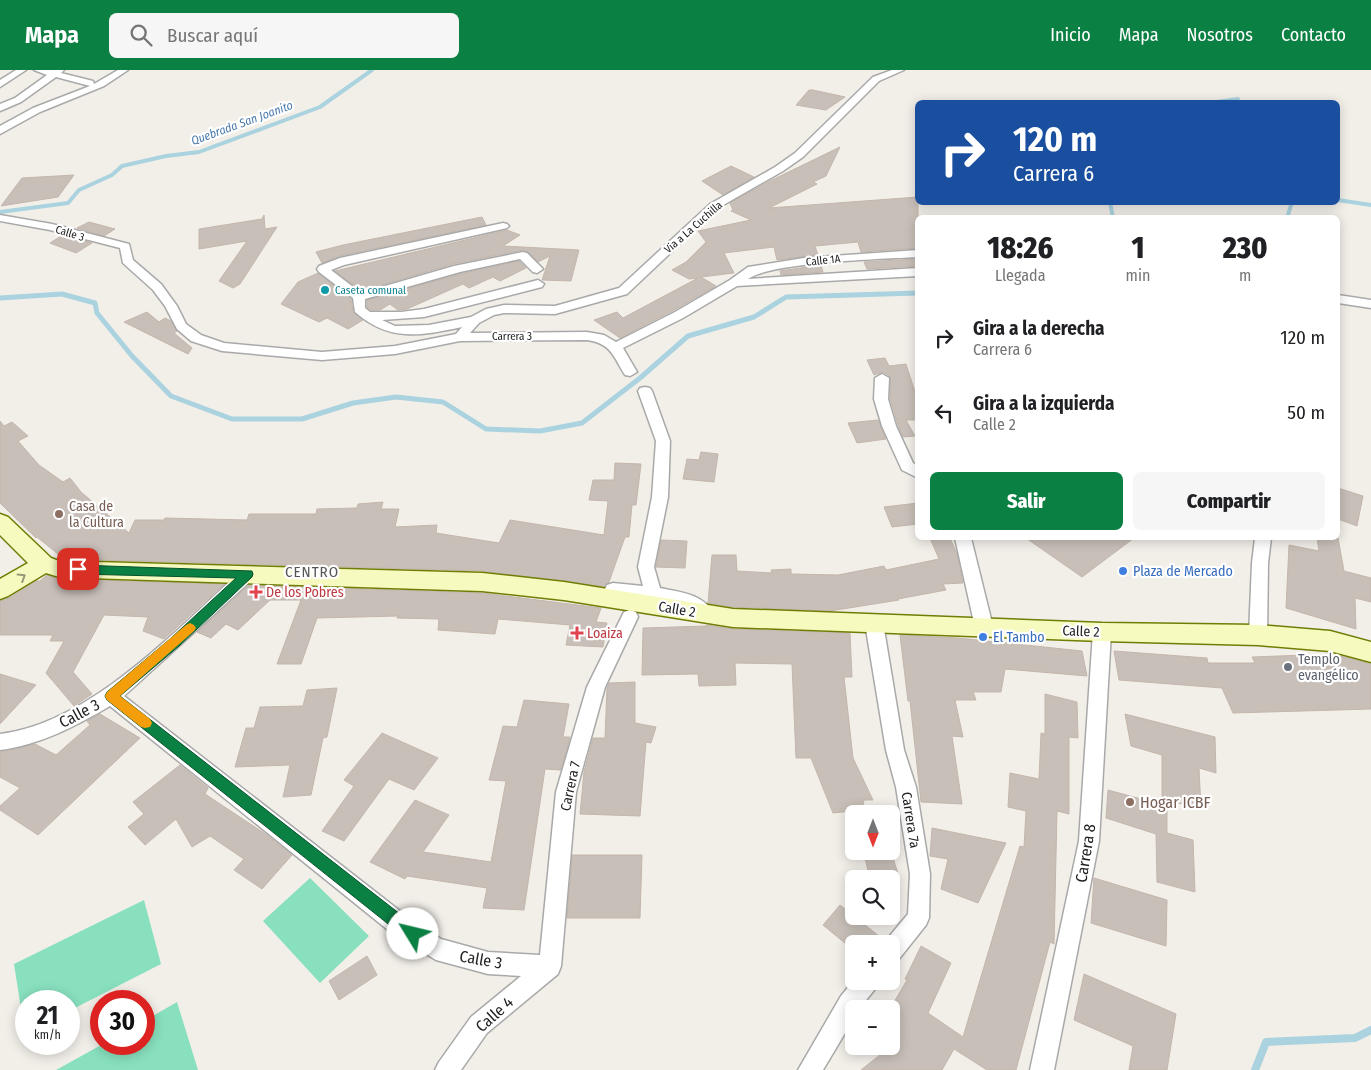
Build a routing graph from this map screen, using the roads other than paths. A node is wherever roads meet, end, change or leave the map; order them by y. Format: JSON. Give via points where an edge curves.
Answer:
{"nodes":[{"id":1,"x":22,"y":70,"type":"edge"},
{"id":2,"x":38,"y":70,"type":"edge"},
{"id":3,"x":124,"y":70,"type":"edge"},
{"id":4,"x":900,"y":71,"type":"edge"},
{"id":5,"x":57,"y":72,"type":"edge"},
{"id":6,"x":90,"y":83,"type":"dead end"},
{"id":7,"x":0,"y":84,"type":"edge"},
{"id":8,"x":0,"y":97,"type":"edge"},
{"id":9,"x":18,"y":100,"type":"junction"},
{"id":10,"x":38,"y":103,"type":"dead end"},
{"id":11,"x":0,"y":108,"type":"edge"},
{"id":12,"x":0,"y":131,"type":"edge"},
{"id":13,"x":0,"y":218,"type":"edge"},
{"id":14,"x":503,"y":226,"type":"dead end"},
{"id":15,"x":915,"y":253,"type":"edge"},
{"id":16,"x":127,"y":261,"type":"joint"},
{"id":17,"x":537,"y":269,"type":"dead end"},
{"id":18,"x":915,"y":272,"type":"edge"},
{"id":19,"x":734,"y":283,"type":"junction"},
{"id":20,"x":538,"y":284,"type":"dead end"},
{"id":21,"x":358,"y":297,"type":"junction"},
{"id":22,"x":1340,"y":299,"type":"edge"},
{"id":23,"x":1370,"y":303,"type":"edge"},
{"id":24,"x":366,"y":316,"type":"junction"},
{"id":25,"x":474,"y":320,"type":"junction"},
{"id":26,"x":460,"y":337,"type":"junction"},
{"id":27,"x":616,"y":347,"type":"junction"},
{"id":28,"x":630,"y":372,"type":"dead end"},
{"id":29,"x":882,"y":378,"type":"dead end"},
{"id":30,"x":645,"y":391,"type":"dead end"},
{"id":31,"x":915,"y":471,"type":"edge"},
{"id":32,"x":0,"y":522,"type":"edge"},
{"id":33,"x":963,"y":540,"type":"edge"},
{"id":34,"x":1263,"y":540,"type":"edge"},
{"id":35,"x":43,"y":564,"type":"junction"},
{"id":36,"x":646,"y":567,"type":"joint"},
{"id":37,"x":248,"y":574,"type":"junction"},
{"id":38,"x":613,"y":589,"type":"dead end"},
{"id":39,"x":0,"y":590,"type":"edge"},
{"id":40,"x":653,"y":593,"type":"junction"},
{"id":41,"x":706,"y":614,"type":"junction"},
{"id":42,"x":630,"y":617,"type":"dead end"},
{"id":43,"x":874,"y":623,"type":"junction"},
{"id":44,"x":984,"y":627,"type":"junction"},
{"id":45,"x":1102,"y":632,"type":"junction"},
{"id":46,"x":1258,"y":635,"type":"junction"},
{"id":47,"x":1371,"y":652,"type":"edge"},
{"id":48,"x":111,"y":696,"type":"junction"},
{"id":49,"x":0,"y":742,"type":"edge"},
{"id":50,"x":900,"y":940,"type":"edge"},
{"id":51,"x":550,"y":966,"type":"junction"},
{"id":52,"x":860,"y":990,"type":"edge"},
{"id":53,"x":447,"y":1070,"type":"edge"},
{"id":54,"x":810,"y":1070,"type":"edge"},
{"id":55,"x":1042,"y":1070,"type":"edge"}],
"edges":[{"from":1,"to":7,"type":"street"},
{"from":2,"to":5,"type":"street"},
{"from":3,"to":12,"type":"street","via":[[100,84],[32,110]]},
{"from":4,"to":25,"type":"street","name":"Via a La Cuchilla","via":[[876,79],[799,155],[714,206],[623,291],[555,310],[504,309]]},
{"from":5,"to":6,"type":"street"},
{"from":5,"to":9,"type":"street"},
{"from":8,"to":9,"type":"street"},
{"from":9,"to":10,"type":"street"},
{"from":9,"to":11,"type":"street"},
{"from":13,"to":16,"type":"street","name":"Calle 3","via":[[52,227],[125,246]]},
{"from":14,"to":21,"type":"street","via":[[340,262],[323,269]]},
{"from":15,"to":19,"type":"street","name":"Calle 1A","via":[[804,262],[752,270]]},
{"from":16,"to":26,"type":"street","name":"Carrera 3","via":[[157,287],[181,326],[196,338],[222,348],[322,356],[395,350]]},
{"from":17,"to":21,"type":"street","via":[[523,255]]},
{"from":18,"to":19,"type":"street"},
{"from":19,"to":27,"type":"street"},
{"from":20,"to":24,"type":"street","via":[[424,313]]},
{"from":21,"to":24,"type":"street","via":[[359,309]]},
{"from":22,"to":23,"type":"street"},
{"from":24,"to":25,"type":"street","via":[[387,328],[416,330],[444,328]]},
{"from":25,"to":26,"type":"street"},
{"from":26,"to":27,"type":"street","name":"Carrera 3","via":[[587,336]]},
{"from":27,"to":28,"type":"street"},
{"from":29,"to":31,"type":"street","via":[[881,400],[889,426],[907,466]]},
{"from":30,"to":36,"type":"street","via":[[663,441],[660,497]]},
{"from":32,"to":35,"type":"street"},
{"from":33,"to":44,"type":"street"},
{"from":34,"to":46,"type":"street"},
{"from":35,"to":37,"type":"street","name":"Calle 2","via":[[59,569]]},
{"from":39,"to":35,"type":"street","one_way":true},
{"from":36,"to":40,"type":"street"},
{"from":37,"to":41,"type":"street","name":"Calle 2","via":[[482,582],[564,591]]},
{"from":37,"to":48,"type":"street"},
{"from":38,"to":40,"type":"street"},
{"from":40,"to":41,"type":"street","via":[[689,600]]},
{"from":41,"to":43,"type":"street","name":"Calle 2","via":[[733,618]]},
{"from":42,"to":51,"type":"street","name":"Carrera 7","via":[[596,688],[566,792]]},
{"from":43,"to":44,"type":"street","name":"Calle 2"},
{"from":43,"to":50,"type":"street","name":"Carrera 7a","via":[[920,874],[918,918]]},
{"from":44,"to":45,"type":"street","name":"Calle 2"},
{"from":45,"to":46,"type":"street","name":"Calle 2"},
{"from":45,"to":55,"type":"street","name":"Carrera 8","via":[[1089,840]]},
{"from":46,"to":47,"type":"street","name":"Calle 2","via":[[1330,641]]},
{"from":48,"to":49,"type":"street","name":"Calle 3","via":[[67,722],[17,740]]},
{"from":48,"to":51,"type":"street","name":"Calle 3","via":[[401,926],[436,949],[488,963]]},
{"from":51,"to":53,"type":"street","name":"Calle 4","via":[[479,1024]]},
{"from":52,"to":54,"type":"street"}]}
